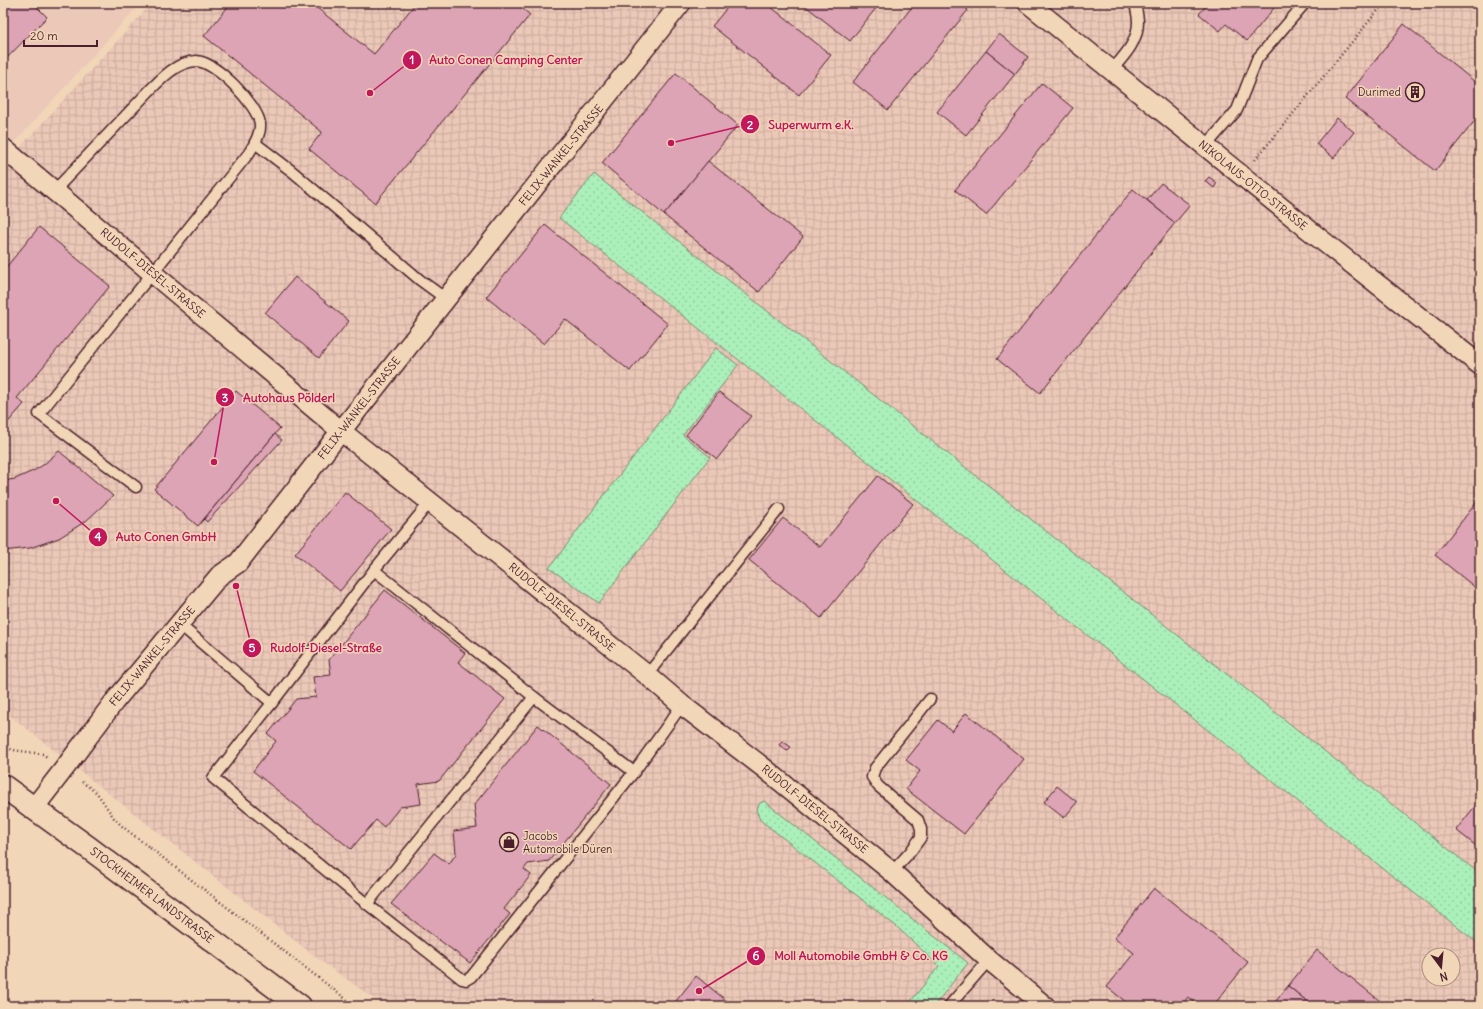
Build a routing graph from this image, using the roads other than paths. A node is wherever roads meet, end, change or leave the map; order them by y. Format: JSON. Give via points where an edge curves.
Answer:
{"nodes":[{"id":1,"x":681,"y":3,"type":"edge"},
{"id":2,"x":1028,"y":3,"type":"edge"},
{"id":3,"x":1136,"y":3,"type":"edge"},
{"id":4,"x":1305,"y":3,"type":"edge"},
{"id":5,"x":1112,"y":70,"type":"junction"},
{"id":6,"x":255,"y":143,"type":"junction"},
{"id":7,"x":1206,"y":146,"type":"junction"},
{"id":8,"x":3,"y":148,"type":"edge"},
{"id":9,"x":54,"y":191,"type":"junction"},
{"id":10,"x":152,"y":272,"type":"junction"},
{"id":11,"x":446,"y":299,"type":"junction"},
{"id":12,"x":1480,"y":365,"type":"edge"},
{"id":13,"x":341,"y":431,"type":"junction"},
{"id":14,"x":136,"y":487,"type":"dead end"},
{"id":15,"x":430,"y":502,"type":"junction"},
{"id":16,"x":778,"y":509,"type":"dead end"},
{"id":17,"x":374,"y":570,"type":"junction"},
{"id":18,"x":179,"y":624,"type":"junction"},
{"id":19,"x":646,"y":675,"type":"junction"},
{"id":20,"x":534,"y":697,"type":"junction"},
{"id":21,"x":930,"y":699,"type":"dead end"},
{"id":22,"x":272,"y":703,"type":"junction"},
{"id":23,"x":682,"y":705,"type":"junction"},
{"id":24,"x":634,"y":772,"type":"junction"},
{"id":25,"x":3,"y":786,"type":"edge"},
{"id":26,"x":33,"y":809,"type":"junction"},
{"id":27,"x":892,"y":872,"type":"junction"},
{"id":28,"x":367,"y":904,"type":"junction"},
{"id":29,"x":989,"y":960,"type":"junction"},
{"id":30,"x":300,"y":1006,"type":"edge"},
{"id":31,"x":949,"y":1006,"type":"edge"},
{"id":32,"x":1045,"y":1006,"type":"edge"}],
"edges":[{"from":1,"to":11,"type":"street","name":"FELIX-WANKEL-STRASSE"},
{"from":2,"to":5,"type":"street","name":"NIKOLAUS-OTTO-STRASSE"},
{"from":3,"to":5,"type":"lane","via":[[1136,37]]},
{"from":4,"to":7,"type":"lane","via":[[1258,59],[1237,110]]},
{"from":5,"to":7,"type":"street","name":"NIKOLAUS-OTTO-STRASSE"},
{"from":6,"to":9,"type":"lane","via":[[260,124],[258,116],[242,94],[211,66],[197,61],[184,63],[169,72],[152,88]]},
{"from":6,"to":10,"type":"lane"},
{"from":6,"to":11,"type":"lane"},
{"from":7,"to":12,"type":"street","name":"NIKOLAUS-OTTO-STRASSE"},
{"from":8,"to":9,"type":"street","name":"RUDOLF-DIESEL-STRASSE"},
{"from":9,"to":10,"type":"street","name":"RUDOLF-DIESEL-STRASSE"},
{"from":10,"to":13,"type":"street","name":"RUDOLF-DIESEL-STRASSE"},
{"from":10,"to":14,"type":"lane","via":[[39,414]]},
{"from":11,"to":13,"type":"street","name":"FELIX-WANKEL-STRASSE"},
{"from":13,"to":15,"type":"street","name":"RUDOLF-DIESEL-STRASSE"},
{"from":13,"to":18,"type":"street","name":"FELIX-WANKEL-STRASSE","via":[[238,563],[219,576]]},
{"from":15,"to":17,"type":"lane"},
{"from":15,"to":19,"type":"street","name":"RUDOLF-DIESEL-STRASSE"},
{"from":16,"to":19,"type":"lane"},
{"from":17,"to":20,"type":"lane"},
{"from":17,"to":22,"type":"lane"},
{"from":18,"to":22,"type":"lane"},
{"from":18,"to":26,"type":"street","name":"FELIX-WANKEL-STRASSE","via":[[114,702]]},
{"from":19,"to":23,"type":"street","name":"RUDOLF-DIESEL-STRASSE"},
{"from":20,"to":24,"type":"lane"},
{"from":20,"to":28,"type":"lane"},
{"from":21,"to":27,"type":"lane","via":[[874,768],[872,777],[878,786],[918,820],[921,829],[921,837]]},
{"from":22,"to":28,"type":"lane","via":[[213,778]]},
{"from":23,"to":24,"type":"lane"},
{"from":23,"to":27,"type":"street","name":"RUDOLF-DIESEL-STRASSE"},
{"from":24,"to":28,"type":"lane","via":[[471,977],[466,980]]},
{"from":25,"to":26,"type":"street","name":"STOCKHEIMER LANDSTRASSE"},
{"from":26,"to":30,"type":"street","name":"STOCKHEIMER LANDSTRASSE","via":[[90,848]]},
{"from":27,"to":29,"type":"street","name":"RUDOLF-DIESEL-STRASSE"},
{"from":29,"to":31,"type":"lane"},
{"from":29,"to":32,"type":"street","name":"RUDOLF-DIESEL-STRASSE"}]}
